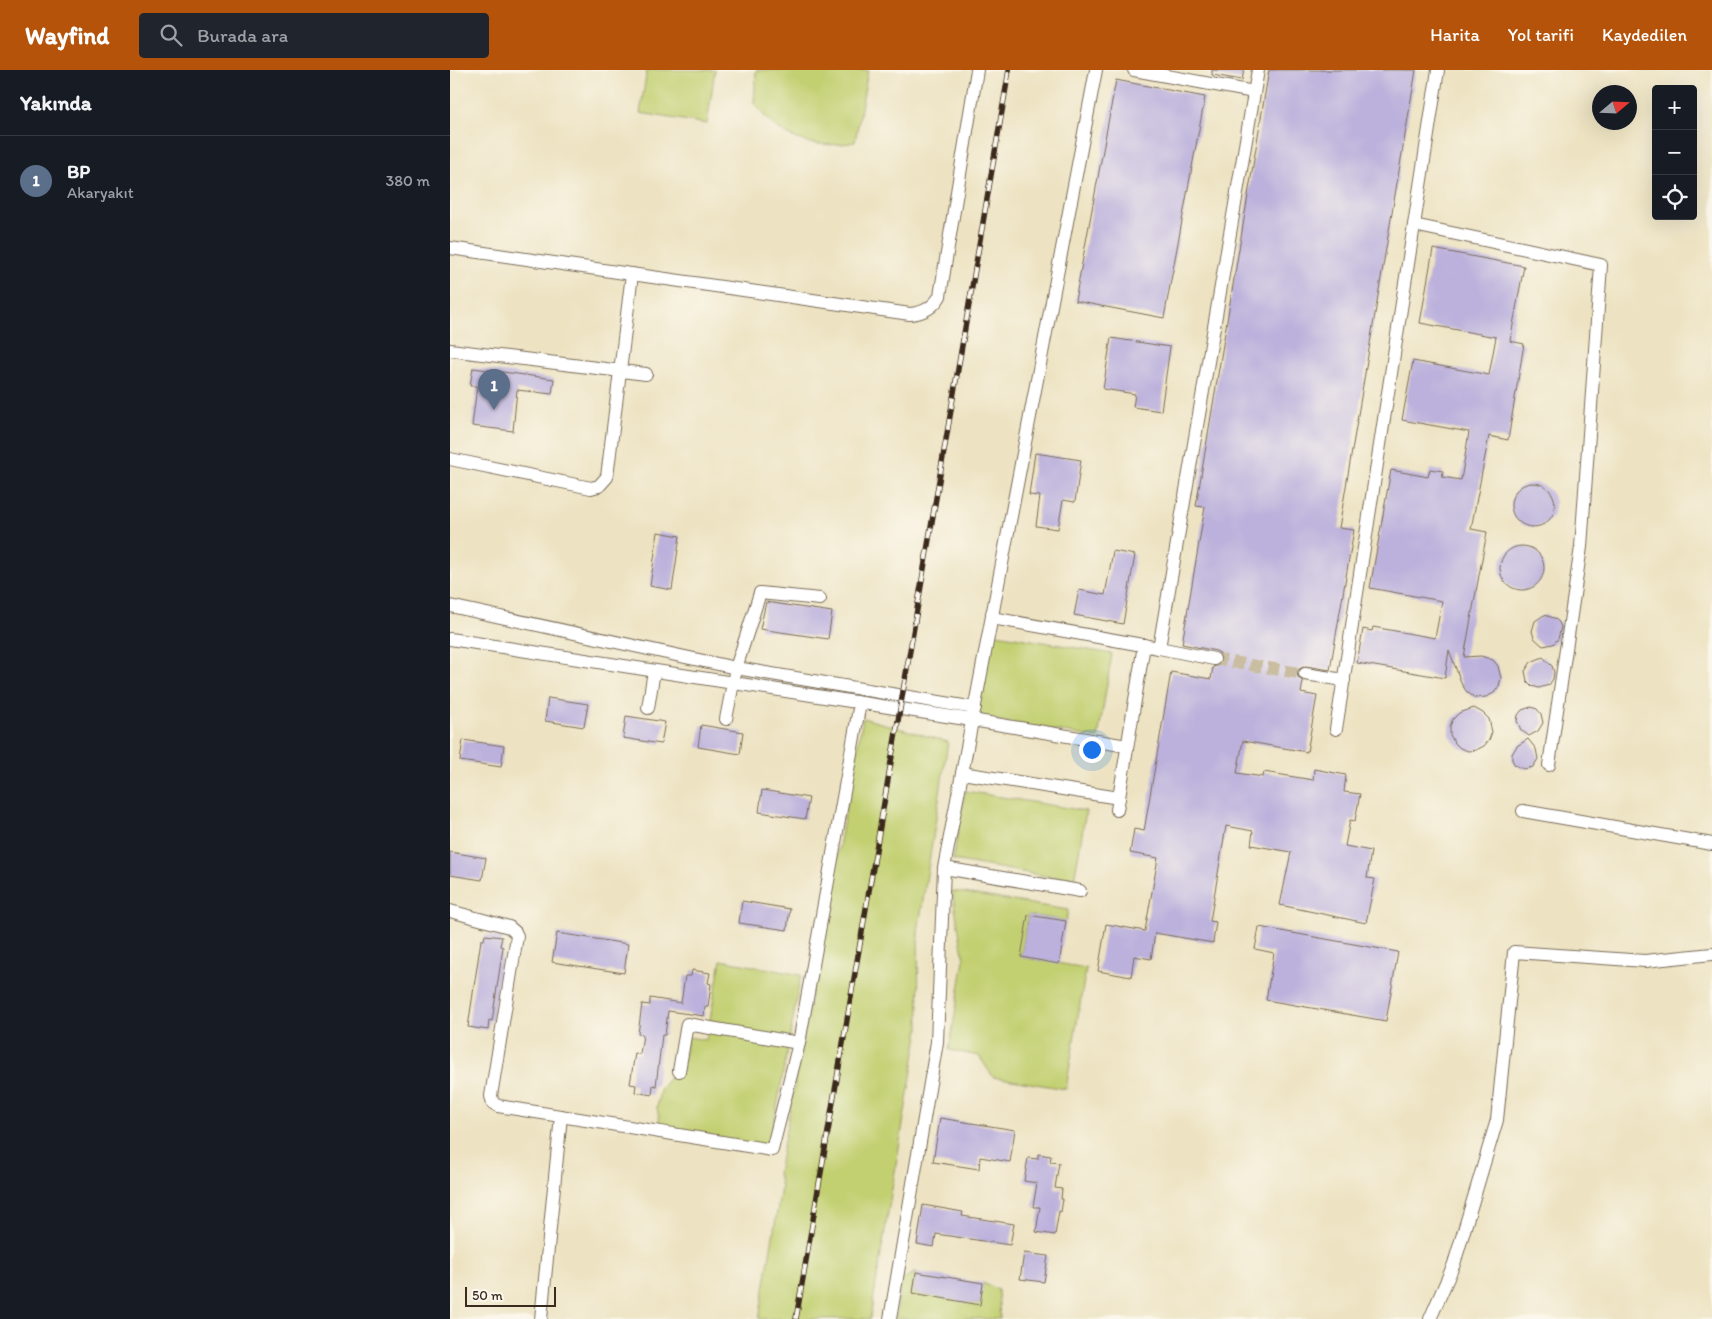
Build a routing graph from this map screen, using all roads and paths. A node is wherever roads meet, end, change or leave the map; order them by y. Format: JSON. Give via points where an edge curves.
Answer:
{"nodes":[{"id":1,"x":977,"y":70,"type":"edge"},
{"id":2,"x":1096,"y":70,"type":"edge"},
{"id":3,"x":1134,"y":70,"type":"edge"},
{"id":4,"x":1258,"y":70,"type":"edge"},
{"id":5,"x":1438,"y":70,"type":"edge"},
{"id":6,"x":1254,"y":92,"type":"junction"},
{"id":7,"x":1414,"y":225,"type":"junction"},
{"id":8,"x":450,"y":248,"type":"edge"},
{"id":9,"x":450,"y":255,"type":"edge"},
{"id":10,"x":632,"y":274,"type":"junction"},
{"id":11,"x":450,"y":350,"type":"edge"},
{"id":12,"x":620,"y":371,"type":"junction"},
{"id":13,"x":646,"y":374,"type":"dead end"},
{"id":14,"x":450,"y":459,"type":"edge"},
{"id":15,"x":820,"y":599,"type":"dead end"},
{"id":16,"x":450,"y":606,"type":"edge"},
{"id":17,"x":992,"y":613,"type":"junction"},
{"id":18,"x":450,"y":639,"type":"edge"},
{"id":19,"x":1144,"y":645,"type":"junction"},
{"id":20,"x":1159,"y":648,"type":"junction"},
{"id":21,"x":1214,"y":659,"type":"tunnel mouth"},
{"id":22,"x":736,"y":668,"type":"junction"},
{"id":23,"x":654,"y":671,"type":"junction"},
{"id":24,"x":1305,"y":674,"type":"tunnel mouth"},
{"id":25,"x":1344,"y":680,"type":"junction"},
{"id":26,"x":733,"y":683,"type":"junction"},
{"id":27,"x":860,"y":703,"type":"junction"},
{"id":28,"x":648,"y":708,"type":"dead end"},
{"id":29,"x":974,"y":714,"type":"junction"},
{"id":30,"x":726,"y":719,"type":"dead end"},
{"id":31,"x":1336,"y":729,"type":"dead end"},
{"id":32,"x":1127,"y":746,"type":"junction"},
{"id":33,"x":1550,"y":765,"type":"dead end"},
{"id":34,"x":962,"y":773,"type":"junction"},
{"id":35,"x":1523,"y":811,"type":"dead end"},
{"id":36,"x":1712,"y":844,"type":"edge"},
{"id":37,"x":944,"y":868,"type":"junction"},
{"id":38,"x":1080,"y":891,"type":"dead end"},
{"id":39,"x":450,"y":911,"type":"edge"},
{"id":40,"x":1712,"y":954,"type":"edge"},
{"id":41,"x":799,"y":1043,"type":"junction"},
{"id":42,"x":679,"y":1071,"type":"dead end"},
{"id":43,"x":561,"y":1116,"type":"junction"},
{"id":44,"x":541,"y":1319,"type":"edge"},
{"id":45,"x":890,"y":1319,"type":"edge"},
{"id":46,"x":1430,"y":1319,"type":"edge"}],
"edges":[{"from":1,"to":10,"type":"street","via":[[940,296],[928,309],[910,314]]},
{"from":2,"to":17,"type":"street"},
{"from":3,"to":6,"type":"street"},
{"from":4,"to":6,"type":"street"},
{"from":5,"to":7,"type":"street"},
{"from":6,"to":20,"type":"street"},
{"from":7,"to":25,"type":"street"},
{"from":7,"to":33,"type":"street","via":[[1601,266],[1581,547]]},
{"from":8,"to":9,"type":"street"},
{"from":8,"to":10,"type":"street"},
{"from":10,"to":12,"type":"street"},
{"from":11,"to":12,"type":"street"},
{"from":12,"to":13,"type":"street"},
{"from":12,"to":14,"type":"street","via":[[607,478],[599,486],[591,488]]},
{"from":15,"to":22,"type":"street","via":[[760,593]]},
{"from":16,"to":22,"type":"street"},
{"from":17,"to":19,"type":"street","via":[[992,618]]},
{"from":17,"to":29,"type":"street"},
{"from":18,"to":23,"type":"street"},
{"from":19,"to":20,"type":"street"},
{"from":19,"to":32,"type":"street"},
{"from":20,"to":21,"type":"street"},
{"from":22,"to":26,"type":"street"},
{"from":22,"to":29,"type":"street"},
{"from":23,"to":26,"type":"street"},
{"from":23,"to":28,"type":"street"},
{"from":24,"to":25,"type":"street"},
{"from":25,"to":31,"type":"street"},
{"from":26,"to":27,"type":"street"},
{"from":26,"to":30,"type":"street"},
{"from":27,"to":29,"type":"street"},
{"from":27,"to":41,"type":"street"},
{"from":29,"to":32,"type":"street"},
{"from":29,"to":34,"type":"street"},
{"from":32,"to":34,"type":"street","via":[[1118,804]]},
{"from":34,"to":37,"type":"street"},
{"from":35,"to":36,"type":"street"},
{"from":37,"to":38,"type":"street"},
{"from":37,"to":45,"type":"street","via":[[937,1042]]},
{"from":39,"to":43,"type":"street","via":[[509,927],[517,936],[492,1101],[498,1106]]},
{"from":40,"to":46,"type":"street","via":[[1645,961],[1514,952],[1497,1120],[1454,1264]]},
{"from":41,"to":42,"type":"street","via":[[687,1024]]},
{"from":41,"to":43,"type":"street","via":[[772,1150]]},
{"from":43,"to":44,"type":"street"}]}
